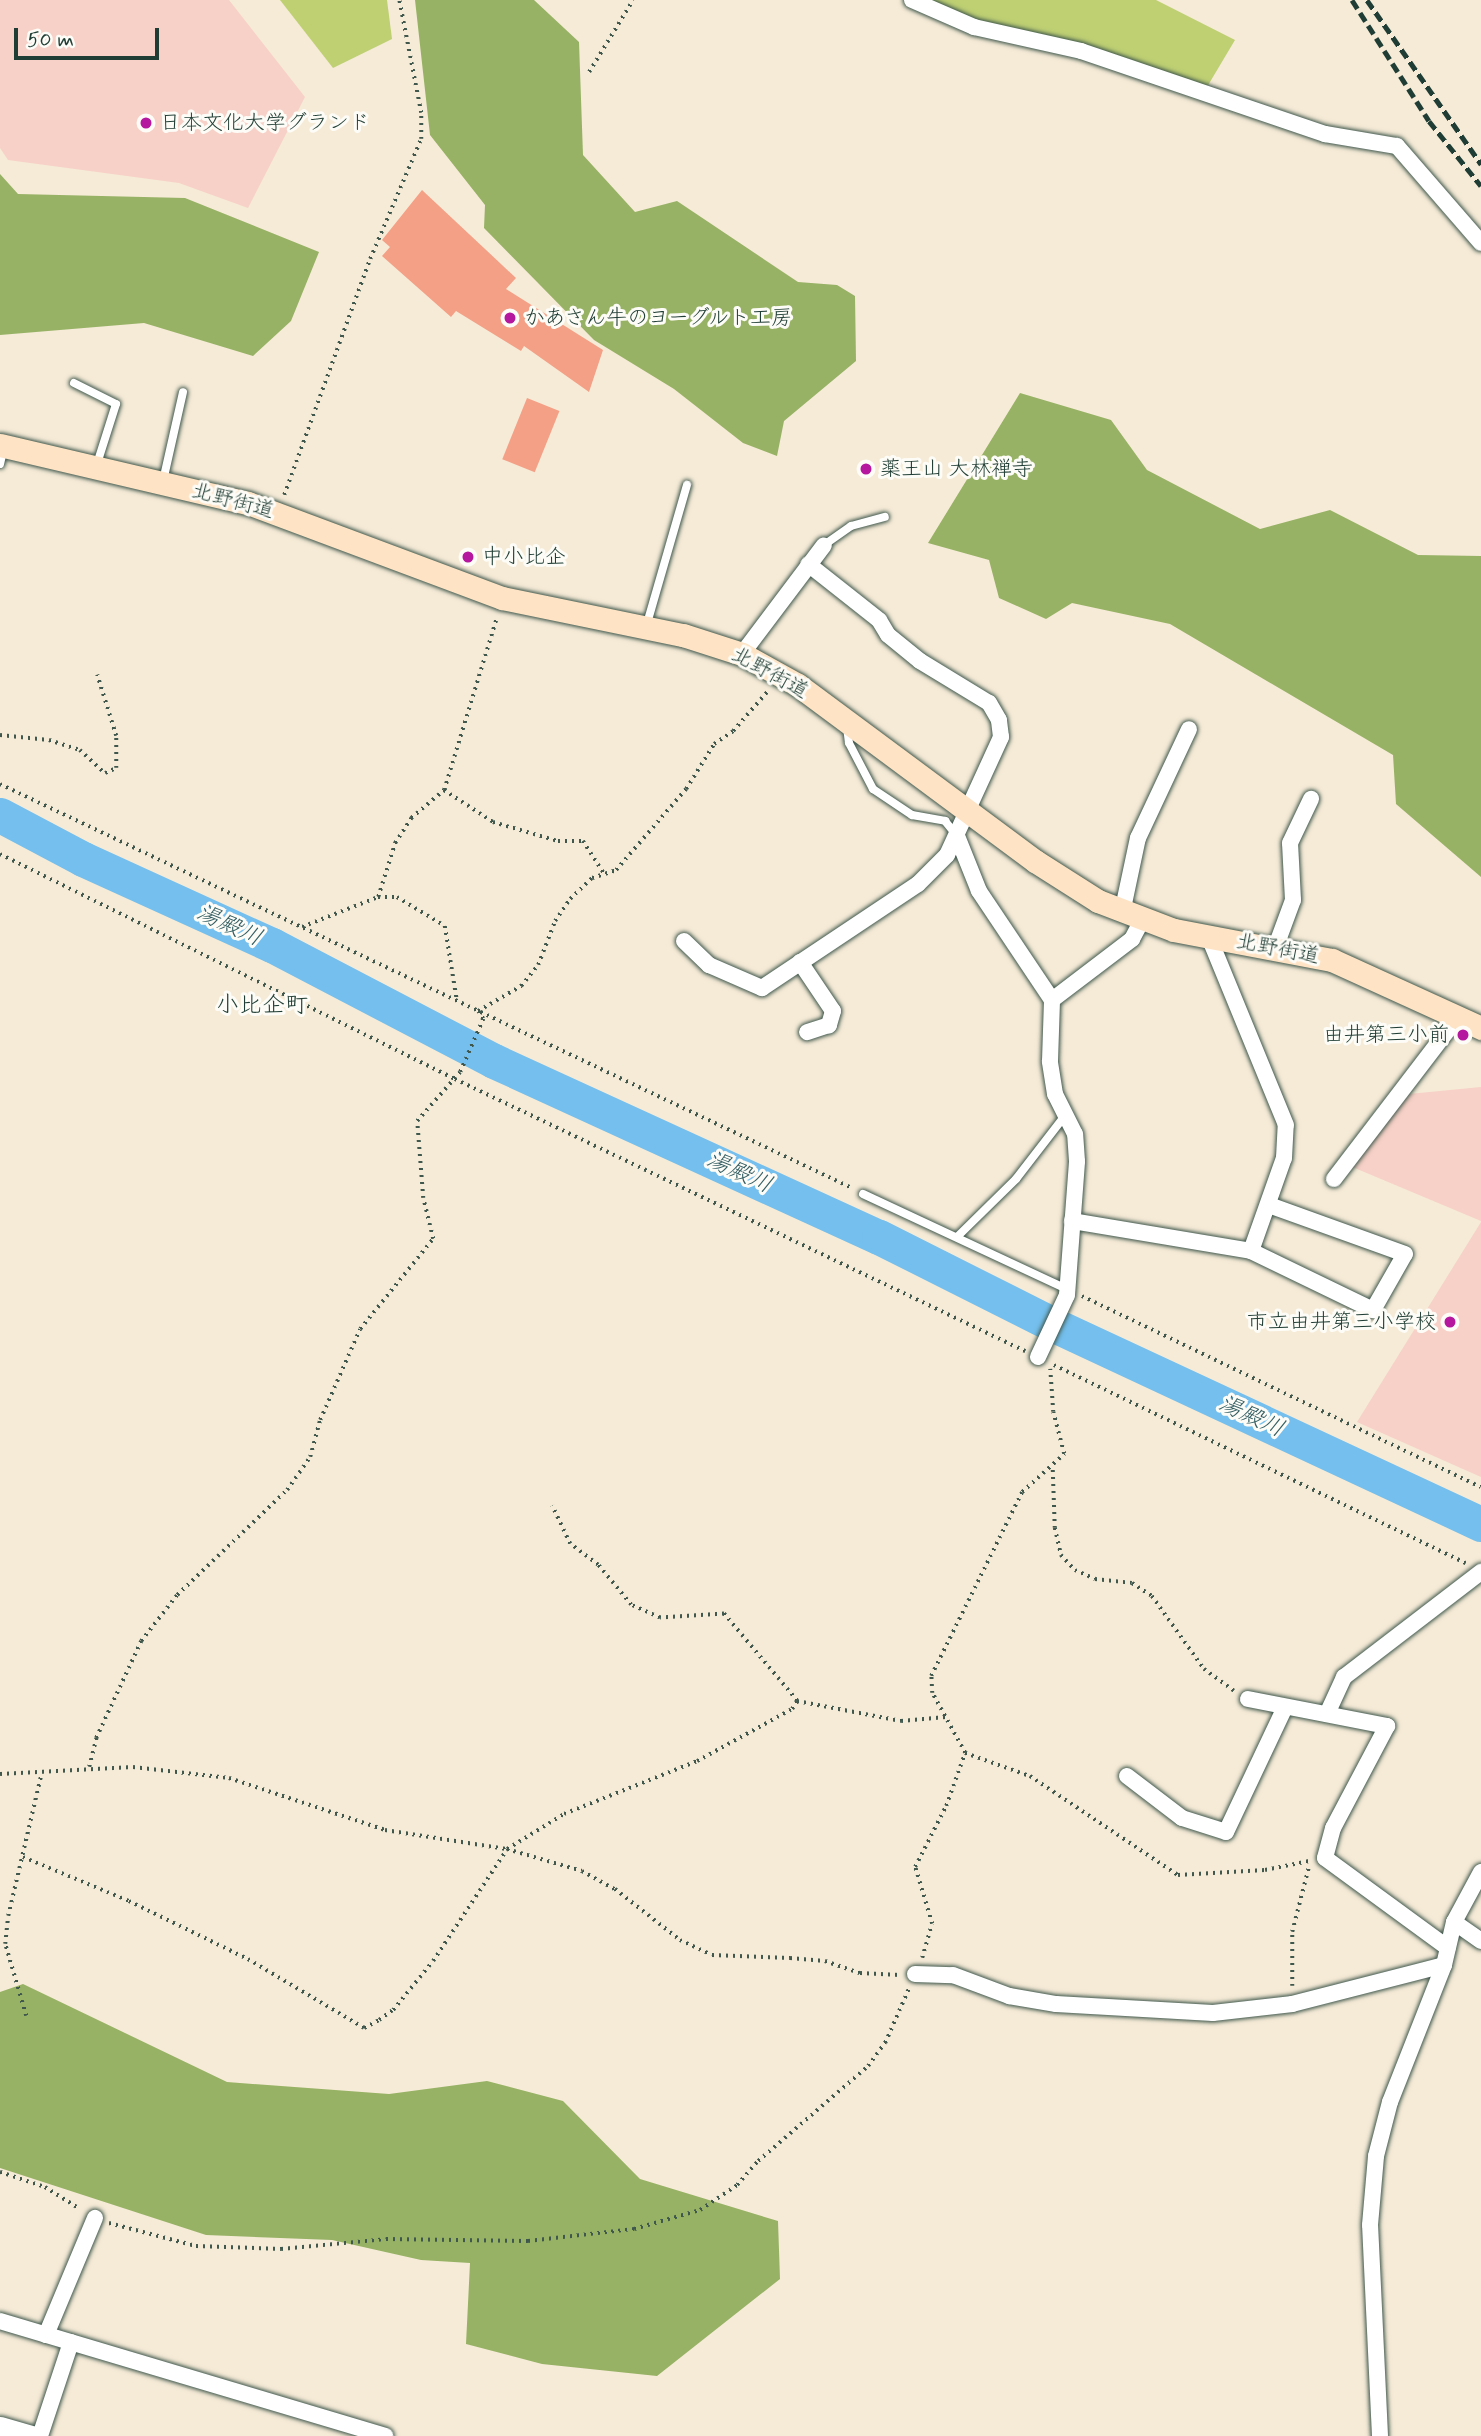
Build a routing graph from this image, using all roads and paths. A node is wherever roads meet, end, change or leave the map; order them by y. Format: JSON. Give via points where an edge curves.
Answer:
{"nodes":[{"id":1,"x":399,"y":0,"type":"edge"},
{"id":2,"x":633,"y":0,"type":"edge"},
{"id":3,"x":912,"y":0,"type":"edge"},
{"id":4,"x":589,"y":72,"type":"dead end"},
{"id":5,"x":1481,"y":243,"type":"edge"},
{"id":6,"x":74,"y":383,"type":"dead end"},
{"id":7,"x":183,"y":392,"type":"dead end"},
{"id":8,"x":1,"y":452,"type":"edge"},
{"id":9,"x":96,"y":468,"type":"junction"},
{"id":10,"x":162,"y":483,"type":"junction"},
{"id":11,"x":687,"y":485,"type":"dead end"},
{"id":12,"x":284,"y":515,"type":"junction"},
{"id":13,"x":885,"y":517,"type":"dead end"},
{"id":14,"x":824,"y":545,"type":"joint"},
{"id":15,"x":808,"y":564,"type":"junction"},
{"id":16,"x":502,"y":598,"type":"junction"},
{"id":17,"x":646,"y":628,"type":"junction"},
{"id":18,"x":742,"y":654,"type":"junction"},
{"id":19,"x":782,"y":674,"type":"junction"},
{"id":20,"x":97,"y":675,"type":"dead end"},
{"id":21,"x":847,"y":720,"type":"junction"},
{"id":22,"x":1189,"y":729,"type":"dead end"},
{"id":23,"x":0,"y":735,"type":"edge"},
{"id":24,"x":0,"y":784,"type":"edge"},
{"id":25,"x":444,"y":790,"type":"junction"},
{"id":26,"x":1311,"y":799,"type":"dead end"},
{"id":27,"x":965,"y":809,"type":"junction"},
{"id":28,"x":957,"y":835,"type":"junction"},
{"id":29,"x":0,"y":854,"type":"edge"},
{"id":30,"x":604,"y":873,"type":"junction"},
{"id":31,"x":378,"y":897,"type":"junction"},
{"id":32,"x":1132,"y":917,"type":"junction"},
{"id":33,"x":302,"y":927,"type":"junction"},
{"id":34,"x":1209,"y":937,"type":"junction"},
{"id":35,"x":684,"y":941,"type":"dead end"},
{"id":36,"x":1276,"y":947,"type":"junction"},
{"id":37,"x":800,"y":962,"type":"junction"},
{"id":38,"x":457,"y":1000,"type":"junction"},
{"id":39,"x":1052,"y":1000,"type":"junction"},
{"id":40,"x":478,"y":1011,"type":"junction"},
{"id":41,"x":1458,"y":1017,"type":"junction"},
{"id":42,"x":1481,"y":1028,"type":"edge"},
{"id":43,"x":807,"y":1032,"type":"dead end"},
{"id":44,"x":455,"y":1079,"type":"junction"},
{"id":45,"x":1064,"y":1117,"type":"junction"},
{"id":46,"x":1334,"y":1179,"type":"dead end"},
{"id":47,"x":863,"y":1194,"type":"joint"},
{"id":48,"x":1269,"y":1205,"type":"junction"},
{"id":49,"x":1072,"y":1221,"type":"junction"},
{"id":50,"x":957,"y":1237,"type":"junction"},
{"id":51,"x":1251,"y":1251,"type":"junction"},
{"id":52,"x":1067,"y":1292,"type":"junction"},
{"id":53,"x":1039,"y":1354,"type":"joint"},
{"id":54,"x":1053,"y":1468,"type":"junction"},
{"id":55,"x":1481,"y":1487,"type":"edge"},
{"id":56,"x":552,"y":1506,"type":"dead end"},
{"id":57,"x":1480,"y":1571,"type":"edge"},
{"id":58,"x":1248,"y":1699,"type":"joint"},
{"id":59,"x":797,"y":1701,"type":"junction"},
{"id":60,"x":1285,"y":1707,"type":"junction"},
{"id":61,"x":1327,"y":1714,"type":"junction"},
{"id":62,"x":946,"y":1717,"type":"junction"},
{"id":63,"x":965,"y":1753,"type":"junction"},
{"id":64,"x":89,"y":1767,"type":"junction"},
{"id":65,"x":0,"y":1774,"type":"edge"},
{"id":66,"x":41,"y":1775,"type":"junction"},
{"id":67,"x":1127,"y":1776,"type":"dead end"},
{"id":68,"x":507,"y":1849,"type":"junction"},
{"id":69,"x":23,"y":1857,"type":"junction"},
{"id":70,"x":1317,"y":1859,"type":"junction"},
{"id":71,"x":1481,"y":1872,"type":"edge"},
{"id":72,"x":1454,"y":1922,"type":"junction"},
{"id":73,"x":1481,"y":1941,"type":"edge"},
{"id":74,"x":1448,"y":1948,"type":"junction"},
{"id":75,"x":1444,"y":1965,"type":"junction"},
{"id":76,"x":915,"y":1974,"type":"junction"},
{"id":77,"x":1292,"y":2004,"type":"junction"},
{"id":78,"x":26,"y":2016,"type":"dead end"},
{"id":79,"x":0,"y":2172,"type":"edge"},
{"id":80,"x":95,"y":2218,"type":"junction"},
{"id":81,"x":0,"y":2322,"type":"edge"},
{"id":82,"x":46,"y":2335,"type":"junction"},
{"id":83,"x":71,"y":2342,"type":"junction"},
{"id":84,"x":0,"y":2426,"type":"edge"},
{"id":85,"x":37,"y":2436,"type":"edge"},
{"id":86,"x":385,"y":2436,"type":"edge"},
{"id":87,"x":1380,"y":2436,"type":"edge"}],
"edges":[{"from":1,"to":12,"type":"path","via":[[421,113],[421,139],[319,393],[283,498]]},
{"from":2,"to":4,"type":"path"},
{"from":3,"to":5,"type":"street","via":[[974,27],[1081,51],[1325,134],[1398,146]]},
{"from":6,"to":9,"type":"lane","via":[[116,404]]},
{"from":7,"to":10,"type":"lane"},
{"from":8,"to":9,"type":"main road","name":"北野街道"},
{"from":9,"to":10,"type":"main road","name":"北野街道"},
{"from":10,"to":12,"type":"main road","name":"北野街道"},
{"from":11,"to":17,"type":"lane"},
{"from":12,"to":16,"type":"main road","name":"北野街道"},
{"from":13,"to":14,"type":"lane","via":[[851,526]]},
{"from":14,"to":15,"type":"street"},
{"from":15,"to":18,"type":"street"},
{"from":15,"to":27,"type":"street","via":[[879,620],[920,662],[996,711],[1001,737]]},
{"from":16,"to":17,"type":"main road","name":"北野街道"},
{"from":16,"to":25,"type":"path"},
{"from":17,"to":18,"type":"main road","name":"北野街道"},
{"from":18,"to":19,"type":"main road","name":"北野街道"},
{"from":19,"to":21,"type":"main road","name":"北野街道"},
{"from":19,"to":30,"type":"path","via":[[733,731],[714,744],[686,789],[616,870]]},
{"from":20,"to":23,"type":"path","via":[[116,736],[116,768],[105,773],[80,750],[49,740]]},
{"from":21,"to":27,"type":"main road","name":"北野街道"},
{"from":21,"to":28,"type":"lane","via":[[849,743],[873,789],[912,815],[944,821]]},
{"from":22,"to":32,"type":"street","via":[[1138,838]]},
{"from":24,"to":33,"type":"path"},
{"from":25,"to":30,"type":"path","via":[[494,822],[558,841],[583,841]]},
{"from":25,"to":31,"type":"path","via":[[411,818],[395,843]]},
{"from":26,"to":36,"type":"street","via":[[1290,843],[1293,900]]},
{"from":27,"to":28,"type":"street"},
{"from":27,"to":32,"type":"main road","name":"北野街道","via":[[1055,875]]},
{"from":28,"to":37,"type":"street","via":[[947,855],[918,884]]},
{"from":28,"to":39,"type":"street","via":[[979,891]]},
{"from":29,"to":44,"type":"path"},
{"from":30,"to":40,"type":"path","via":[[570,900],[555,921],[538,965],[521,986]]},
{"from":31,"to":33,"type":"path"},
{"from":31,"to":38,"type":"path","via":[[397,897],[444,926]]},
{"from":32,"to":34,"type":"main road","name":"北野街道"},
{"from":32,"to":39,"type":"street","via":[[1132,939]]},
{"from":33,"to":38,"type":"path"},
{"from":34,"to":36,"type":"main road","name":"北野街道"},
{"from":34,"to":48,"type":"street","via":[[1284,1116],[1284,1158]]},
{"from":35,"to":37,"type":"street","via":[[709,965],[762,988]]},
{"from":36,"to":41,"type":"main road","name":"北野街道","via":[[1343,964]]},
{"from":37,"to":43,"type":"street","via":[[833,1011],[829,1025]]},
{"from":38,"to":40,"type":"path"},
{"from":39,"to":45,"type":"street","via":[[1050,1061]]},
{"from":40,"to":44,"type":"path","via":[[484,1019]]},
{"from":40,"to":47,"type":"path"},
{"from":41,"to":42,"type":"main road","name":"北野街道"},
{"from":41,"to":46,"type":"street"},
{"from":44,"to":53,"type":"path"},
{"from":44,"to":64,"type":"path","via":[[417,1121],[423,1198],[433,1239],[360,1329],[310,1457],[287,1490],[177,1595],[141,1641],[96,1738]]},
{"from":45,"to":49,"type":"street","via":[[1075,1134]]},
{"from":45,"to":50,"type":"lane","via":[[1016,1179]]},
{"from":47,"to":50,"type":"lane"},
{"from":48,"to":51,"type":"street"},
{"from":48,"to":51,"type":"street","via":[[1405,1254],[1373,1310]]},
{"from":49,"to":51,"type":"street"},
{"from":49,"to":52,"type":"street"},
{"from":50,"to":52,"type":"lane"},
{"from":52,"to":53,"type":"street"},
{"from":52,"to":55,"type":"path"},
{"from":54,"to":57,"type":"path","via":[[1064,1454],[1053,1412],[1050,1363]]},
{"from":54,"to":58,"type":"path","via":[[1055,1528],[1061,1555],[1075,1570],[1095,1579],[1132,1583],[1152,1596],[1204,1669]]},
{"from":54,"to":62,"type":"path","via":[[1022,1492],[964,1614],[935,1662],[932,1693]]},
{"from":56,"to":59,"type":"path","via":[[570,1544],[598,1565],[631,1605],[660,1618],[724,1614]]},
{"from":57,"to":61,"type":"street","via":[[1344,1678]]},
{"from":58,"to":60,"type":"street"},
{"from":59,"to":62,"type":"path","via":[[901,1721]]},
{"from":59,"to":68,"type":"path","via":[[792,1709],[697,1761],[564,1814]]},
{"from":60,"to":61,"type":"street"},
{"from":60,"to":67,"type":"street","via":[[1226,1832],[1182,1818]]},
{"from":61,"to":70,"type":"street","via":[[1387,1726]]},
{"from":62,"to":63,"type":"path"},
{"from":63,"to":70,"type":"path","via":[[1030,1776],[1178,1875],[1265,1870]]},
{"from":63,"to":76,"type":"path","via":[[946,1806],[915,1867],[932,1924],[931,1939]]},
{"from":64,"to":66,"type":"path"},
{"from":64,"to":68,"type":"path","via":[[229,1778],[385,1830]]},
{"from":65,"to":66,"type":"path"},
{"from":66,"to":69,"type":"path"},
{"from":68,"to":69,"type":"path","via":[[425,1970],[393,2010],[364,2028],[248,1959],[130,1901]]},
{"from":68,"to":76,"type":"path","via":[[582,1871],[615,1889],[680,1940],[712,1955],[824,1961],[888,1976]]},
{"from":69,"to":78,"type":"path","via":[[5,1944]]},
{"from":70,"to":74,"type":"street"},
{"from":70,"to":77,"type":"path","via":[[1292,1932]]},
{"from":71,"to":72,"type":"street"},
{"from":72,"to":73,"type":"street"},
{"from":72,"to":74,"type":"street"},
{"from":74,"to":75,"type":"street"},
{"from":75,"to":77,"type":"street"},
{"from":75,"to":87,"type":"street","via":[[1390,2102],[1376,2156],[1370,2225]]},
{"from":76,"to":77,"type":"street","via":[[953,1975],[1009,1996],[1115,2010],[1213,2013]]},
{"from":76,"to":80,"type":"path","via":[[885,2043],[869,2066],[758,2161],[737,2185],[699,2210],[634,2229],[528,2241],[386,2239],[281,2249],[196,2246]]},
{"from":79,"to":80,"type":"path","via":[[45,2187]]},
{"from":80,"to":82,"type":"street"},
{"from":81,"to":82,"type":"street"},
{"from":82,"to":83,"type":"street"},
{"from":83,"to":85,"type":"street"},
{"from":83,"to":86,"type":"street"},
{"from":84,"to":85,"type":"street"}]}
